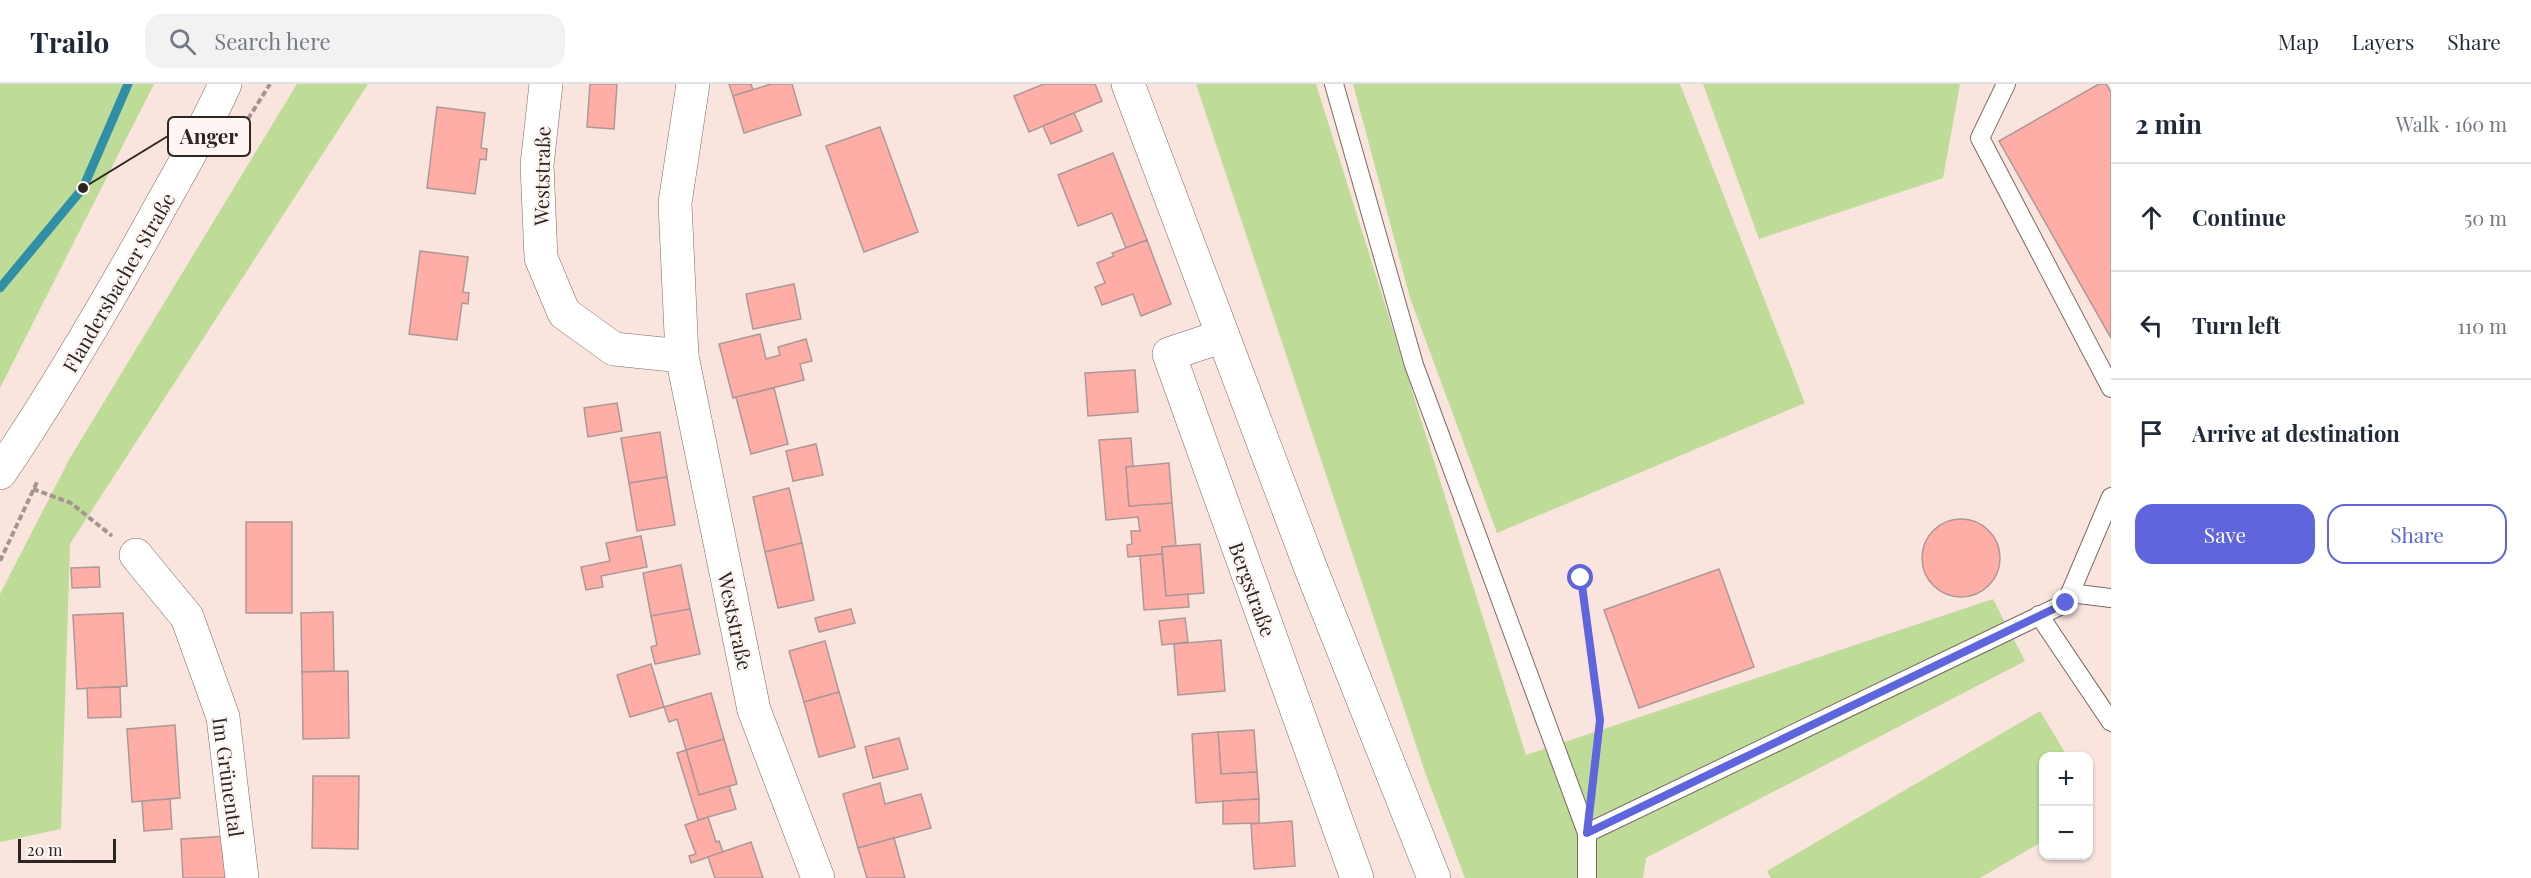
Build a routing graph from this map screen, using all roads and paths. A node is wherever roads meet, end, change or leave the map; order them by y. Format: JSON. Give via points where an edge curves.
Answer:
{"nodes":[{"id":1,"x":225,"y":84,"type":"edge"},
{"id":2,"x":546,"y":84,"type":"edge"},
{"id":3,"x":693,"y":84,"type":"edge"},
{"id":4,"x":1128,"y":84,"type":"edge"},
{"id":5,"x":1334,"y":84,"type":"edge"},
{"id":6,"x":2006,"y":84,"type":"edge"},
{"id":7,"x":1223,"y":336,"type":"junction"},
{"id":8,"x":682,"y":356,"type":"junction"},
{"id":9,"x":2111,"y":388,"type":"edge"},
{"id":10,"x":0,"y":473,"type":"edge"},
{"id":11,"x":33,"y":489,"type":"dead end"},
{"id":12,"x":2111,"y":497,"type":"edge"},
{"id":13,"x":136,"y":555,"type":"joint"},
{"id":14,"x":1581,"y":578,"type":"dead end"},
{"id":15,"x":2070,"y":593,"type":"junction"},
{"id":16,"x":2111,"y":598,"type":"edge"},
{"id":17,"x":2039,"y":615,"type":"junction"},
{"id":18,"x":2111,"y":722,"type":"edge"},
{"id":19,"x":1593,"y":776,"type":"dead end"},
{"id":20,"x":1587,"y":833,"type":"junction"},
{"id":21,"x":242,"y":878,"type":"edge"},
{"id":22,"x":818,"y":878,"type":"edge"},
{"id":23,"x":1357,"y":878,"type":"edge"},
{"id":24,"x":1434,"y":878,"type":"edge"},
{"id":25,"x":1587,"y":878,"type":"edge"}],
"edges":[{"from":1,"to":10,"type":"street","name":"Flandersbacher Straße","via":[[106,306]]},
{"from":2,"to":8,"type":"street","name":"Weststraße","via":[[537,165],[541,258],[564,313],[614,350]]},
{"from":3,"to":8,"type":"street","name":"Weststraße","via":[[675,203]]},
{"from":4,"to":7,"type":"street"},
{"from":5,"to":20,"type":"lane","via":[[1414,365]]},
{"from":6,"to":9,"type":"lane","via":[[1980,138]]},
{"from":7,"to":23,"type":"street","name":"Bergstraße","via":[[1168,354]]},
{"from":7,"to":24,"type":"street"},
{"from":8,"to":22,"type":"street","name":"Weststraße","via":[[754,710]]},
{"from":11,"to":13,"type":"path","via":[[71,503]]},
{"from":12,"to":15,"type":"lane"},
{"from":13,"to":21,"type":"street","name":"Im Grünental","via":[[188,617],[223,717]]},
{"from":14,"to":19,"type":"path","via":[[1600,720]]},
{"from":15,"to":16,"type":"lane"},
{"from":15,"to":17,"type":"lane","via":[[2066,603]]},
{"from":17,"to":18,"type":"lane"},
{"from":17,"to":20,"type":"lane"},
{"from":20,"to":25,"type":"lane"}]}
